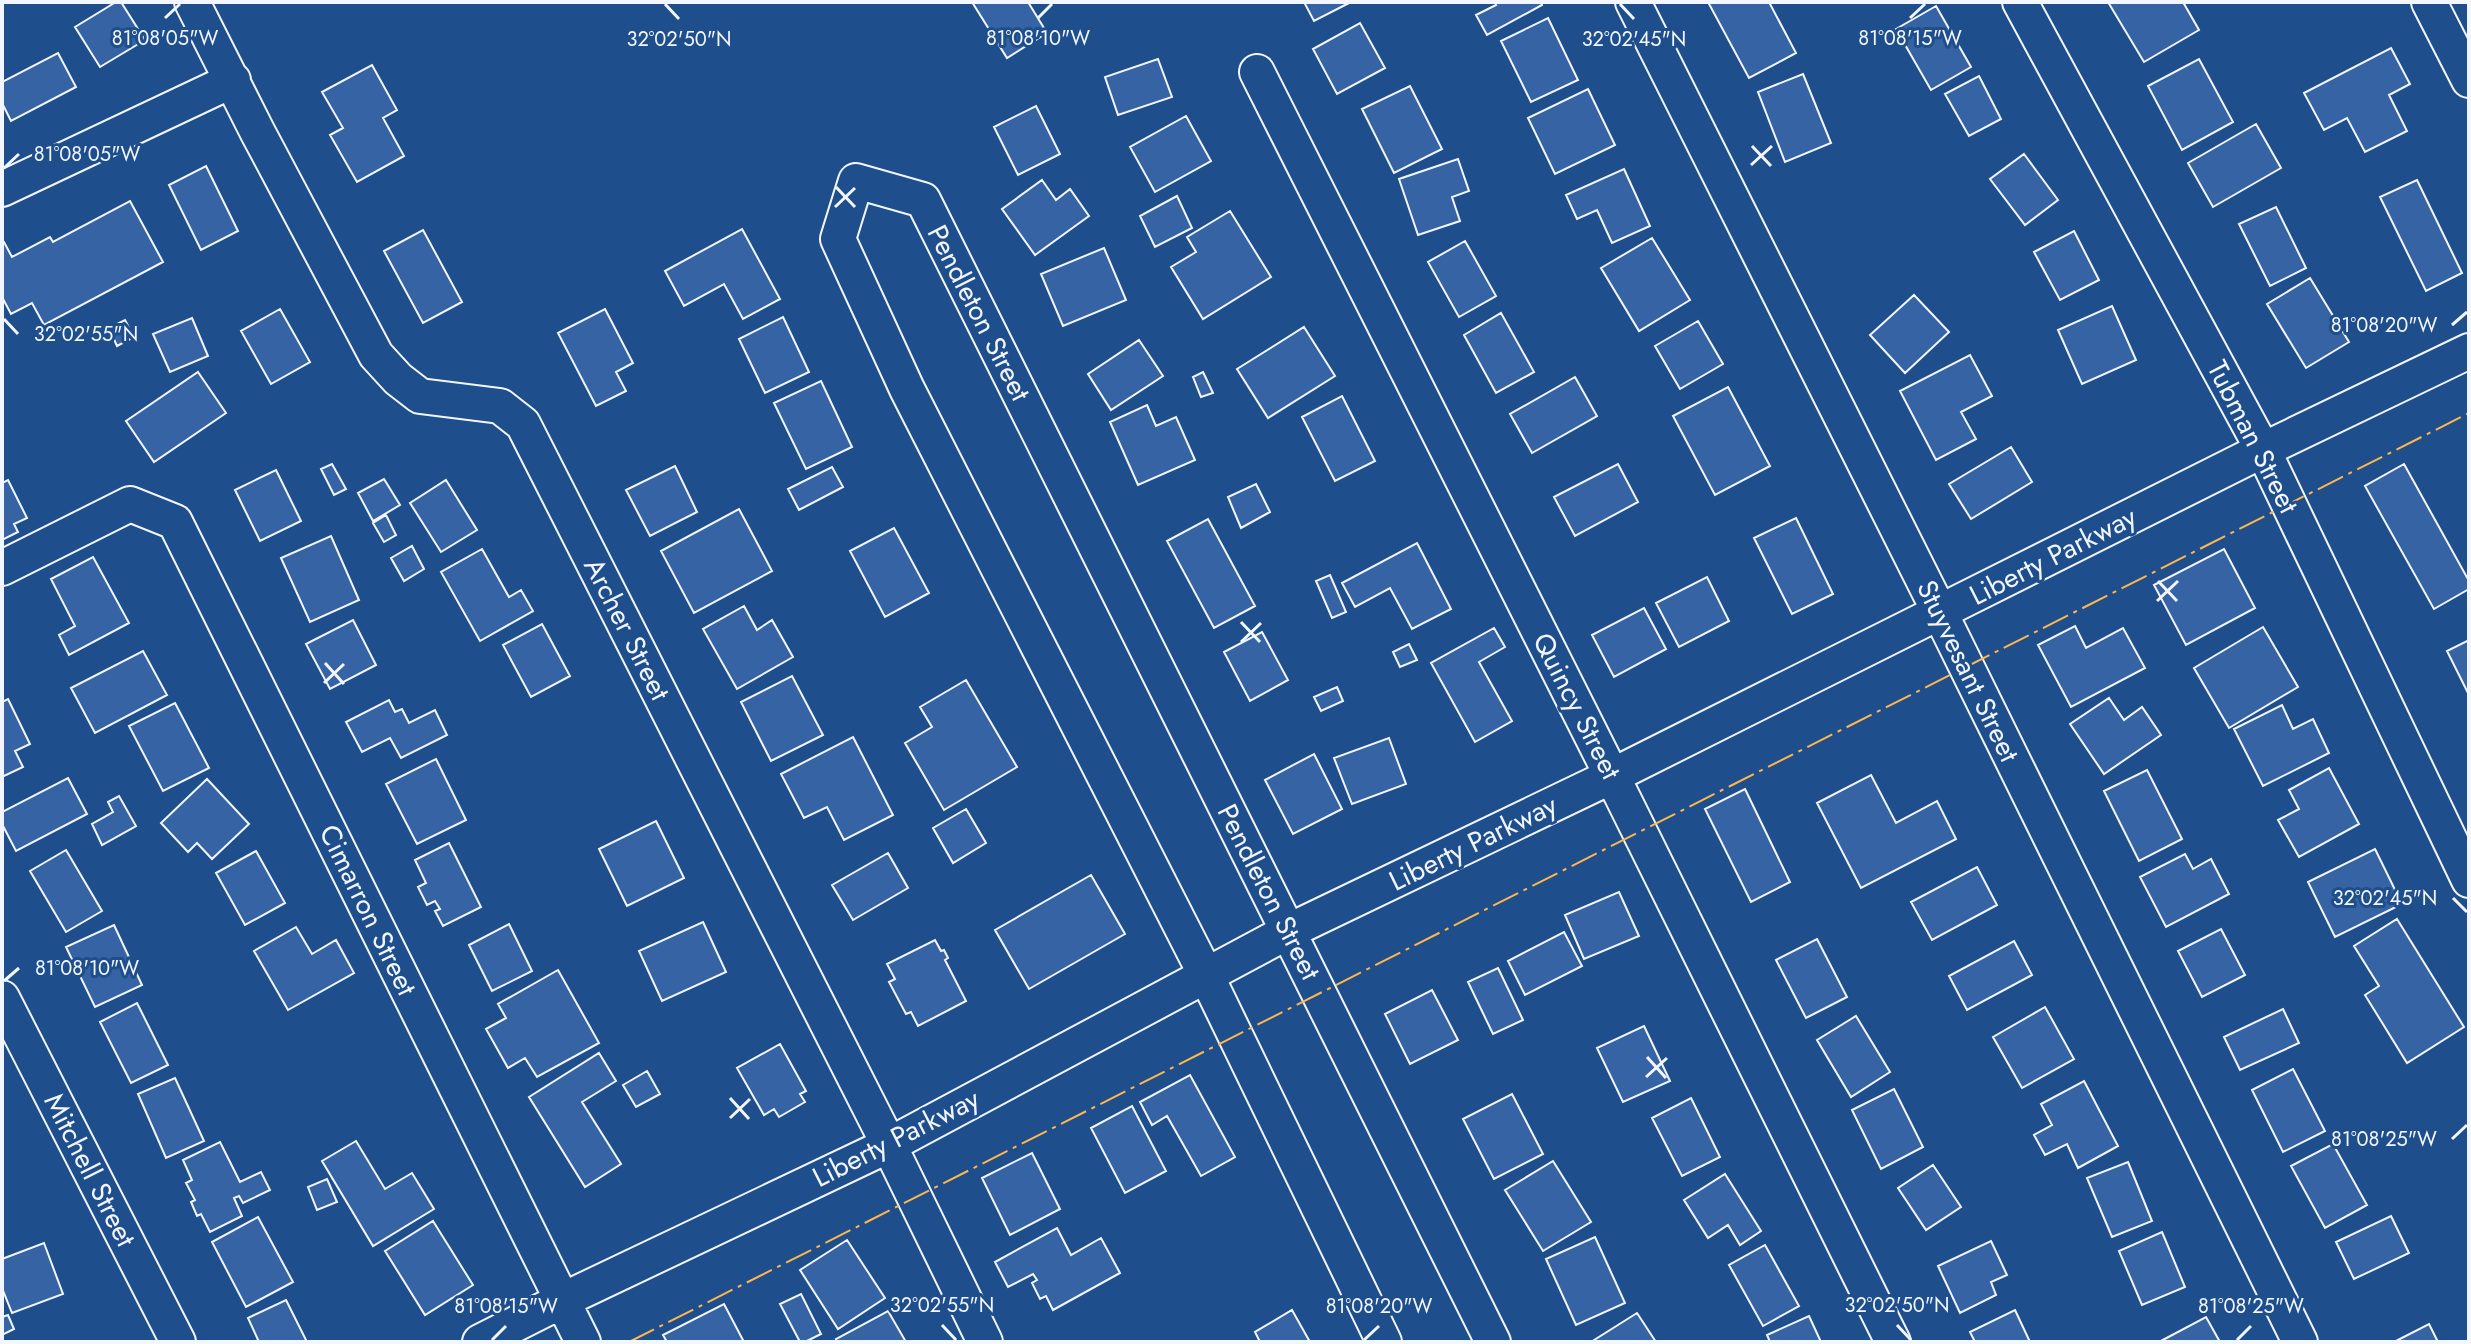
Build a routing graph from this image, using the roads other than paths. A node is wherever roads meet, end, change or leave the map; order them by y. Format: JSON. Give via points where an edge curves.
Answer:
{"nodes":[{"id":1,"x":192,"y":2,"type":"edge"},
{"id":2,"x":1633,"y":2,"type":"edge"},
{"id":3,"x":2020,"y":2,"type":"edge"},
{"id":4,"x":2429,"y":2,"type":"edge"},
{"id":5,"x":1257,"y":72,"type":"dead end"},
{"id":6,"x":233,"y":80,"type":"junction"},
{"id":7,"x":2469,"y":80,"type":"edge"},
{"id":8,"x":2,"y":189,"type":"edge"},
{"id":9,"x":2469,"y":351,"type":"edge"},
{"id":10,"x":2263,"y":450,"type":"junction"},
{"id":11,"x":2,"y":568,"type":"edge"},
{"id":12,"x":1940,"y":613,"type":"junction"},
{"id":13,"x":1612,"y":776,"type":"junction"},
{"id":14,"x":2469,"y":880,"type":"edge"},
{"id":15,"x":1289,"y":931,"type":"junction"},
{"id":16,"x":1206,"y":975,"type":"junction"},
{"id":17,"x":2,"y":998,"type":"edge"},
{"id":18,"x":889,"y":1145,"type":"junction"},
{"id":19,"x":563,"y":1300,"type":"junction"},
{"id":20,"x":178,"y":1342,"type":"edge"},
{"id":21,"x":480,"y":1342,"type":"edge"},
{"id":22,"x":583,"y":1342,"type":"edge"},
{"id":23,"x":985,"y":1342,"type":"edge"},
{"id":24,"x":1384,"y":1342,"type":"edge"},
{"id":25,"x":1493,"y":1342,"type":"edge"},
{"id":26,"x":1893,"y":1342,"type":"edge"},
{"id":27,"x":2300,"y":1342,"type":"edge"}],
"edges":[{"from":1,"to":6,"type":"street","name":"Archer Street"},
{"from":2,"to":12,"type":"street","name":"Stuyvesant Street"},
{"from":3,"to":10,"type":"street","name":"Tubman Street"},
{"from":4,"to":7,"type":"street"},
{"from":5,"to":13,"type":"street","name":"Quincy Street"},
{"from":6,"to":8,"type":"street"},
{"from":6,"to":18,"type":"street","name":"Archer Street","via":[[376,355],[420,396],[500,406],[523,424]]},
{"from":9,"to":10,"type":"street","name":"Liberty Parkway"},
{"from":10,"to":12,"type":"street","name":"Liberty Parkway"},
{"from":10,"to":14,"type":"street","name":"Tubman Street"},
{"from":11,"to":19,"type":"street","name":"Cimarron Street","via":[[130,504],[175,522]]},
{"from":12,"to":13,"type":"street","name":"Liberty Parkway"},
{"from":12,"to":27,"type":"street","name":"Stuyvesant Street"},
{"from":13,"to":15,"type":"street","name":"Liberty Parkway"},
{"from":13,"to":26,"type":"street","name":"Quincy Street"},
{"from":15,"to":16,"type":"street","name":"Liberty Parkway"},
{"from":15,"to":16,"type":"street","name":"Pendleton Street","via":[[923,200],[856,181],[838,239],[907,389]]},
{"from":15,"to":25,"type":"street","name":"Pendleton Street"},
{"from":16,"to":18,"type":"street","name":"Liberty Parkway"},
{"from":16,"to":24,"type":"street","name":"Pendleton Street"},
{"from":17,"to":20,"type":"street","name":"Mitchell Street"},
{"from":18,"to":19,"type":"street","name":"Liberty Parkway"},
{"from":18,"to":23,"type":"street","name":"Archer Street"},
{"from":19,"to":21,"type":"street","name":"Liberty Parkway"},
{"from":19,"to":22,"type":"street","name":"Cimarron Street"}]}
